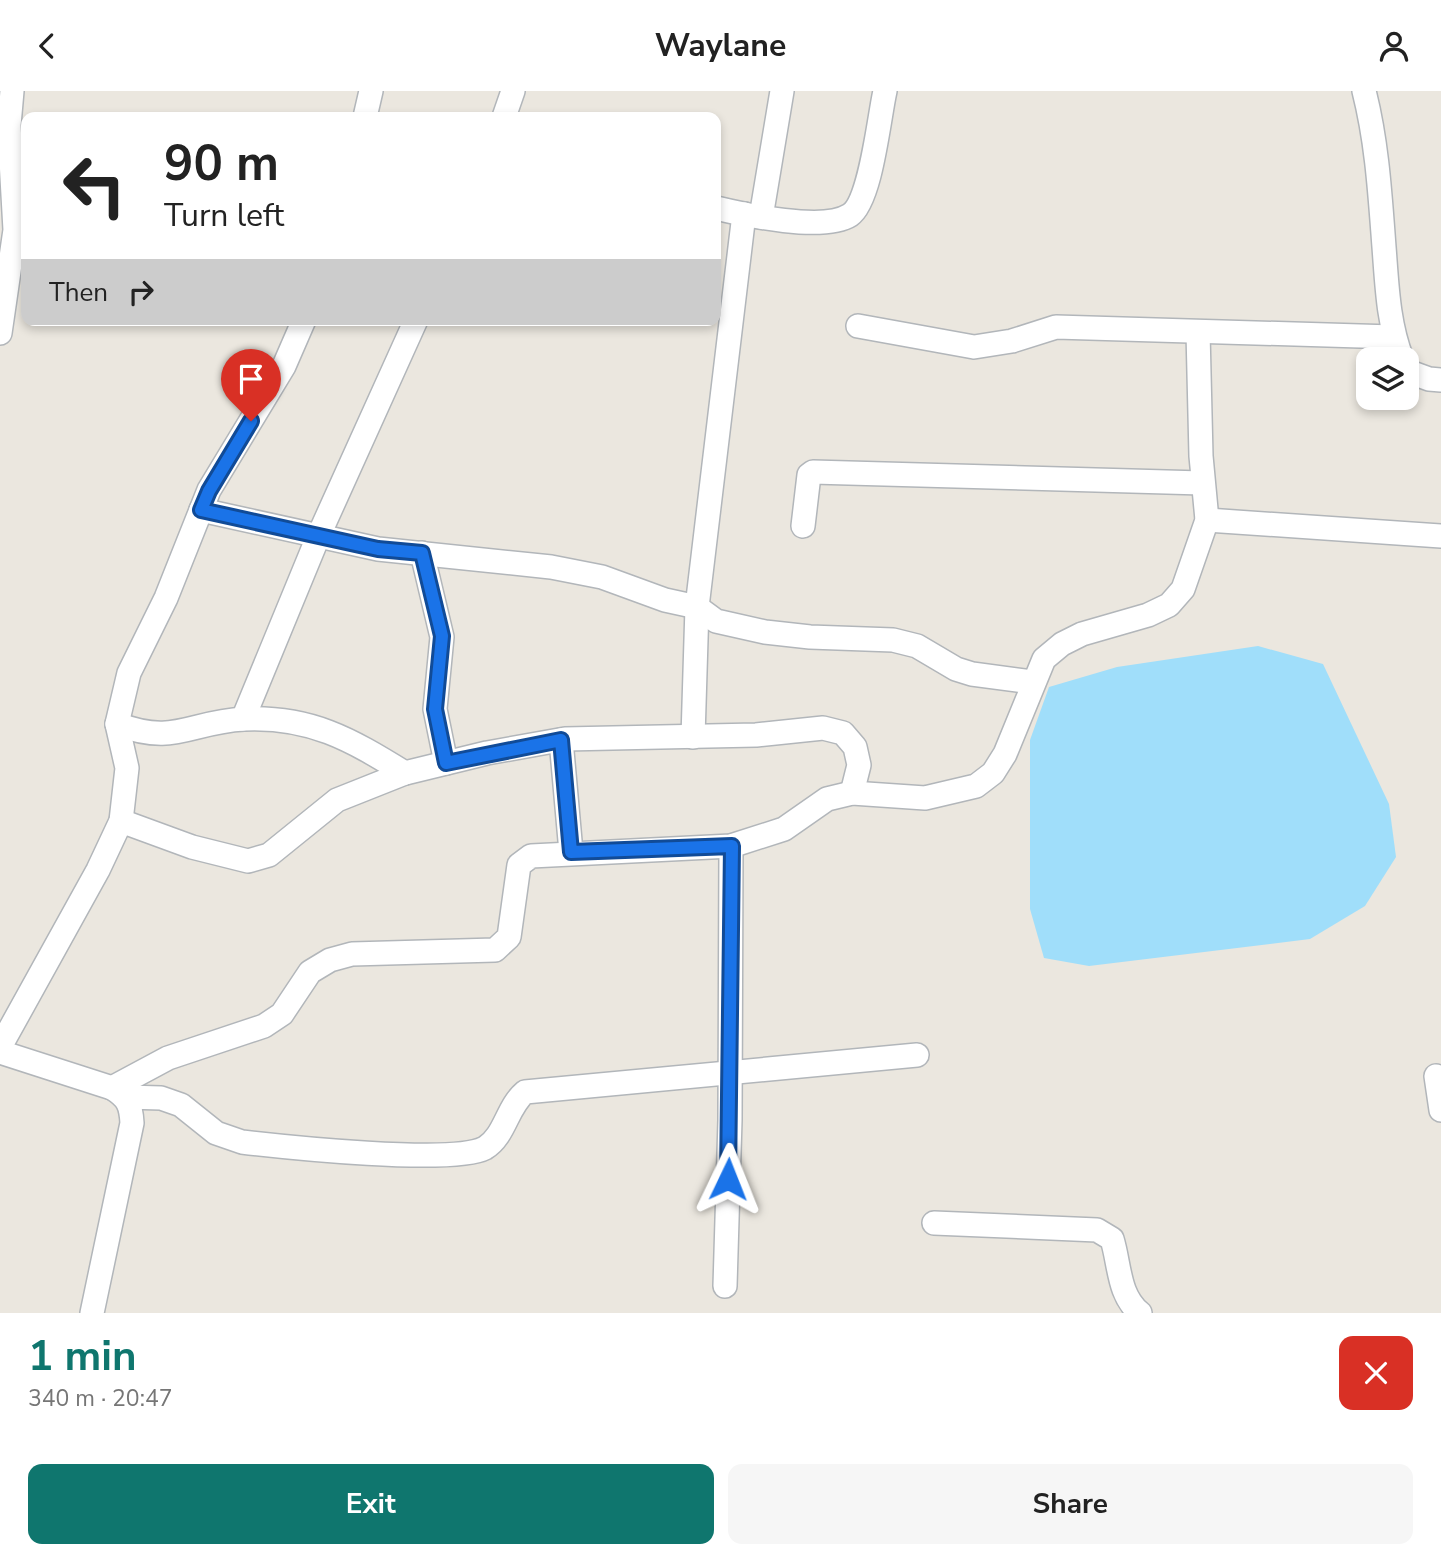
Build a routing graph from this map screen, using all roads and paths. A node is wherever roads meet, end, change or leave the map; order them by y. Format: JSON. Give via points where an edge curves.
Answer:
{"nodes":[{"id":1,"x":12,"y":91,"type":"edge"},
{"id":2,"x":371,"y":91,"type":"edge"},
{"id":3,"x":513,"y":91,"type":"edge"},
{"id":4,"x":782,"y":91,"type":"edge"},
{"id":5,"x":885,"y":91,"type":"edge"},
{"id":6,"x":1364,"y":91,"type":"edge"},
{"id":7,"x":366,"y":112,"type":"edge"},
{"id":8,"x":507,"y":112,"type":"edge"},
{"id":9,"x":6,"y":153,"type":"edge"},
{"id":10,"x":721,"y":209,"type":"edge"},
{"id":11,"x":752,"y":216,"type":"junction"},
{"id":12,"x":301,"y":326,"type":"edge"},
{"id":13,"x":413,"y":326,"type":"edge"},
{"id":14,"x":858,"y":326,"type":"dead end"},
{"id":15,"x":1198,"y":332,"type":"junction"},
{"id":16,"x":0,"y":333,"type":"edge"},
{"id":17,"x":1393,"y":337,"type":"junction"},
{"id":18,"x":1397,"y":347,"type":"edge"},
{"id":19,"x":1419,"y":375,"type":"edge"},
{"id":20,"x":1441,"y":380,"type":"edge"},
{"id":21,"x":1202,"y":483,"type":"junction"},
{"id":22,"x":201,"y":510,"type":"junction"},
{"id":23,"x":1207,"y":520,"type":"junction"},
{"id":24,"x":803,"y":526,"type":"dead end"},
{"id":25,"x":1441,"y":536,"type":"edge"},
{"id":26,"x":318,"y":537,"type":"junction"},
{"id":27,"x":422,"y":553,"type":"junction"},
{"id":28,"x":697,"y":607,"type":"junction"},
{"id":29,"x":1032,"y":682,"type":"junction"},
{"id":30,"x":243,"y":719,"type":"junction"},
{"id":31,"x":117,"y":724,"type":"junction"},
{"id":32,"x":693,"y":737,"type":"junction"},
{"id":33,"x":561,"y":740,"type":"junction"},
{"id":34,"x":446,"y":763,"type":"junction"},
{"id":35,"x":405,"y":773,"type":"junction"},
{"id":36,"x":852,"y":793,"type":"junction"},
{"id":37,"x":121,"y":821,"type":"junction"},
{"id":38,"x":732,"y":846,"type":"junction"},
{"id":39,"x":571,"y":852,"type":"junction"},
{"id":40,"x":0,"y":1049,"type":"edge"},
{"id":41,"x":917,"y":1055,"type":"dead end"},
{"id":42,"x":731,"y":1072,"type":"junction"},
{"id":43,"x":1436,"y":1076,"type":"dead end"},
{"id":44,"x":119,"y":1093,"type":"junction"},
{"id":45,"x":1441,"y":1110,"type":"edge"},
{"id":46,"x":934,"y":1223,"type":"dead end"},
{"id":47,"x":725,"y":1286,"type":"dead end"},
{"id":48,"x":92,"y":1313,"type":"edge"},
{"id":49,"x":1140,"y":1313,"type":"edge"}],
"edges":[{"from":1,"to":9,"type":"street"},
{"from":2,"to":7,"type":"street"},
{"from":3,"to":8,"type":"street"},
{"from":4,"to":11,"type":"street"},
{"from":5,"to":11,"type":"street","via":[[867,180],[850,215],[827,221]]},
{"from":6,"to":17,"type":"street","via":[[1378,164]]},
{"from":9,"to":16,"type":"street","via":[[15,230]]},
{"from":10,"to":11,"type":"street"},
{"from":11,"to":28,"type":"street"},
{"from":12,"to":22,"type":"street","via":[[284,366]]},
{"from":13,"to":26,"type":"street"},
{"from":14,"to":15,"type":"street","via":[[974,347],[1056,327]]},
{"from":15,"to":17,"type":"street"},
{"from":15,"to":21,"type":"street"},
{"from":17,"to":18,"type":"street"},
{"from":19,"to":20,"type":"street"},
{"from":21,"to":23,"type":"street"},
{"from":21,"to":24,"type":"street","via":[[813,472]]},
{"from":22,"to":26,"type":"street"},
{"from":22,"to":31,"type":"street","via":[[166,598],[129,673]]},
{"from":23,"to":25,"type":"street"},
{"from":23,"to":29,"type":"street","via":[[1183,589],[1169,605],[1062,644],[1044,659]]},
{"from":26,"to":27,"type":"street"},
{"from":26,"to":30,"type":"street"},
{"from":27,"to":28,"type":"street","via":[[602,577]]},
{"from":27,"to":34,"type":"street","via":[[442,636],[435,709]]},
{"from":28,"to":29,"type":"street","via":[[716,621],[765,632],[893,640],[917,646],[972,674]]},
{"from":28,"to":32,"type":"street"},
{"from":29,"to":36,"type":"street","via":[[1004,754],[993,773],[976,786],[925,798]]},
{"from":30,"to":31,"type":"street","via":[[159,735]]},
{"from":30,"to":35,"type":"street","via":[[309,723],[349,739]]},
{"from":31,"to":37,"type":"street","via":[[127,768]]},
{"from":32,"to":33,"type":"street"},
{"from":32,"to":36,"type":"street","via":[[823,728],[843,733],[855,747],[859,765]]},
{"from":33,"to":34,"type":"street"},
{"from":33,"to":39,"type":"street"},
{"from":34,"to":35,"type":"street"},
{"from":35,"to":37,"type":"street","via":[[337,800],[269,855],[248,862],[202,851]]},
{"from":36,"to":38,"type":"street","via":[[827,799],[784,828]]},
{"from":37,"to":40,"type":"street"},
{"from":38,"to":39,"type":"street"},
{"from":38,"to":42,"type":"street"},
{"from":39,"to":44,"type":"street","via":[[531,856],[519,865],[509,937],[495,950],[352,954],[330,960],[310,972],[282,1014],[264,1026],[168,1058]]},
{"from":40,"to":44,"type":"street"},
{"from":41,"to":42,"type":"street"},
{"from":42,"to":44,"type":"street","via":[[525,1092],[514,1100],[498,1135],[486,1147],[449,1155],[242,1142],[216,1133],[181,1105]]},
{"from":42,"to":47,"type":"street"},
{"from":43,"to":45,"type":"street"},
{"from":44,"to":48,"type":"street","via":[[131,1107],[132,1123]]},
{"from":46,"to":49,"type":"street","via":[[1097,1230],[1112,1239],[1123,1288],[1130,1305]]}]}
